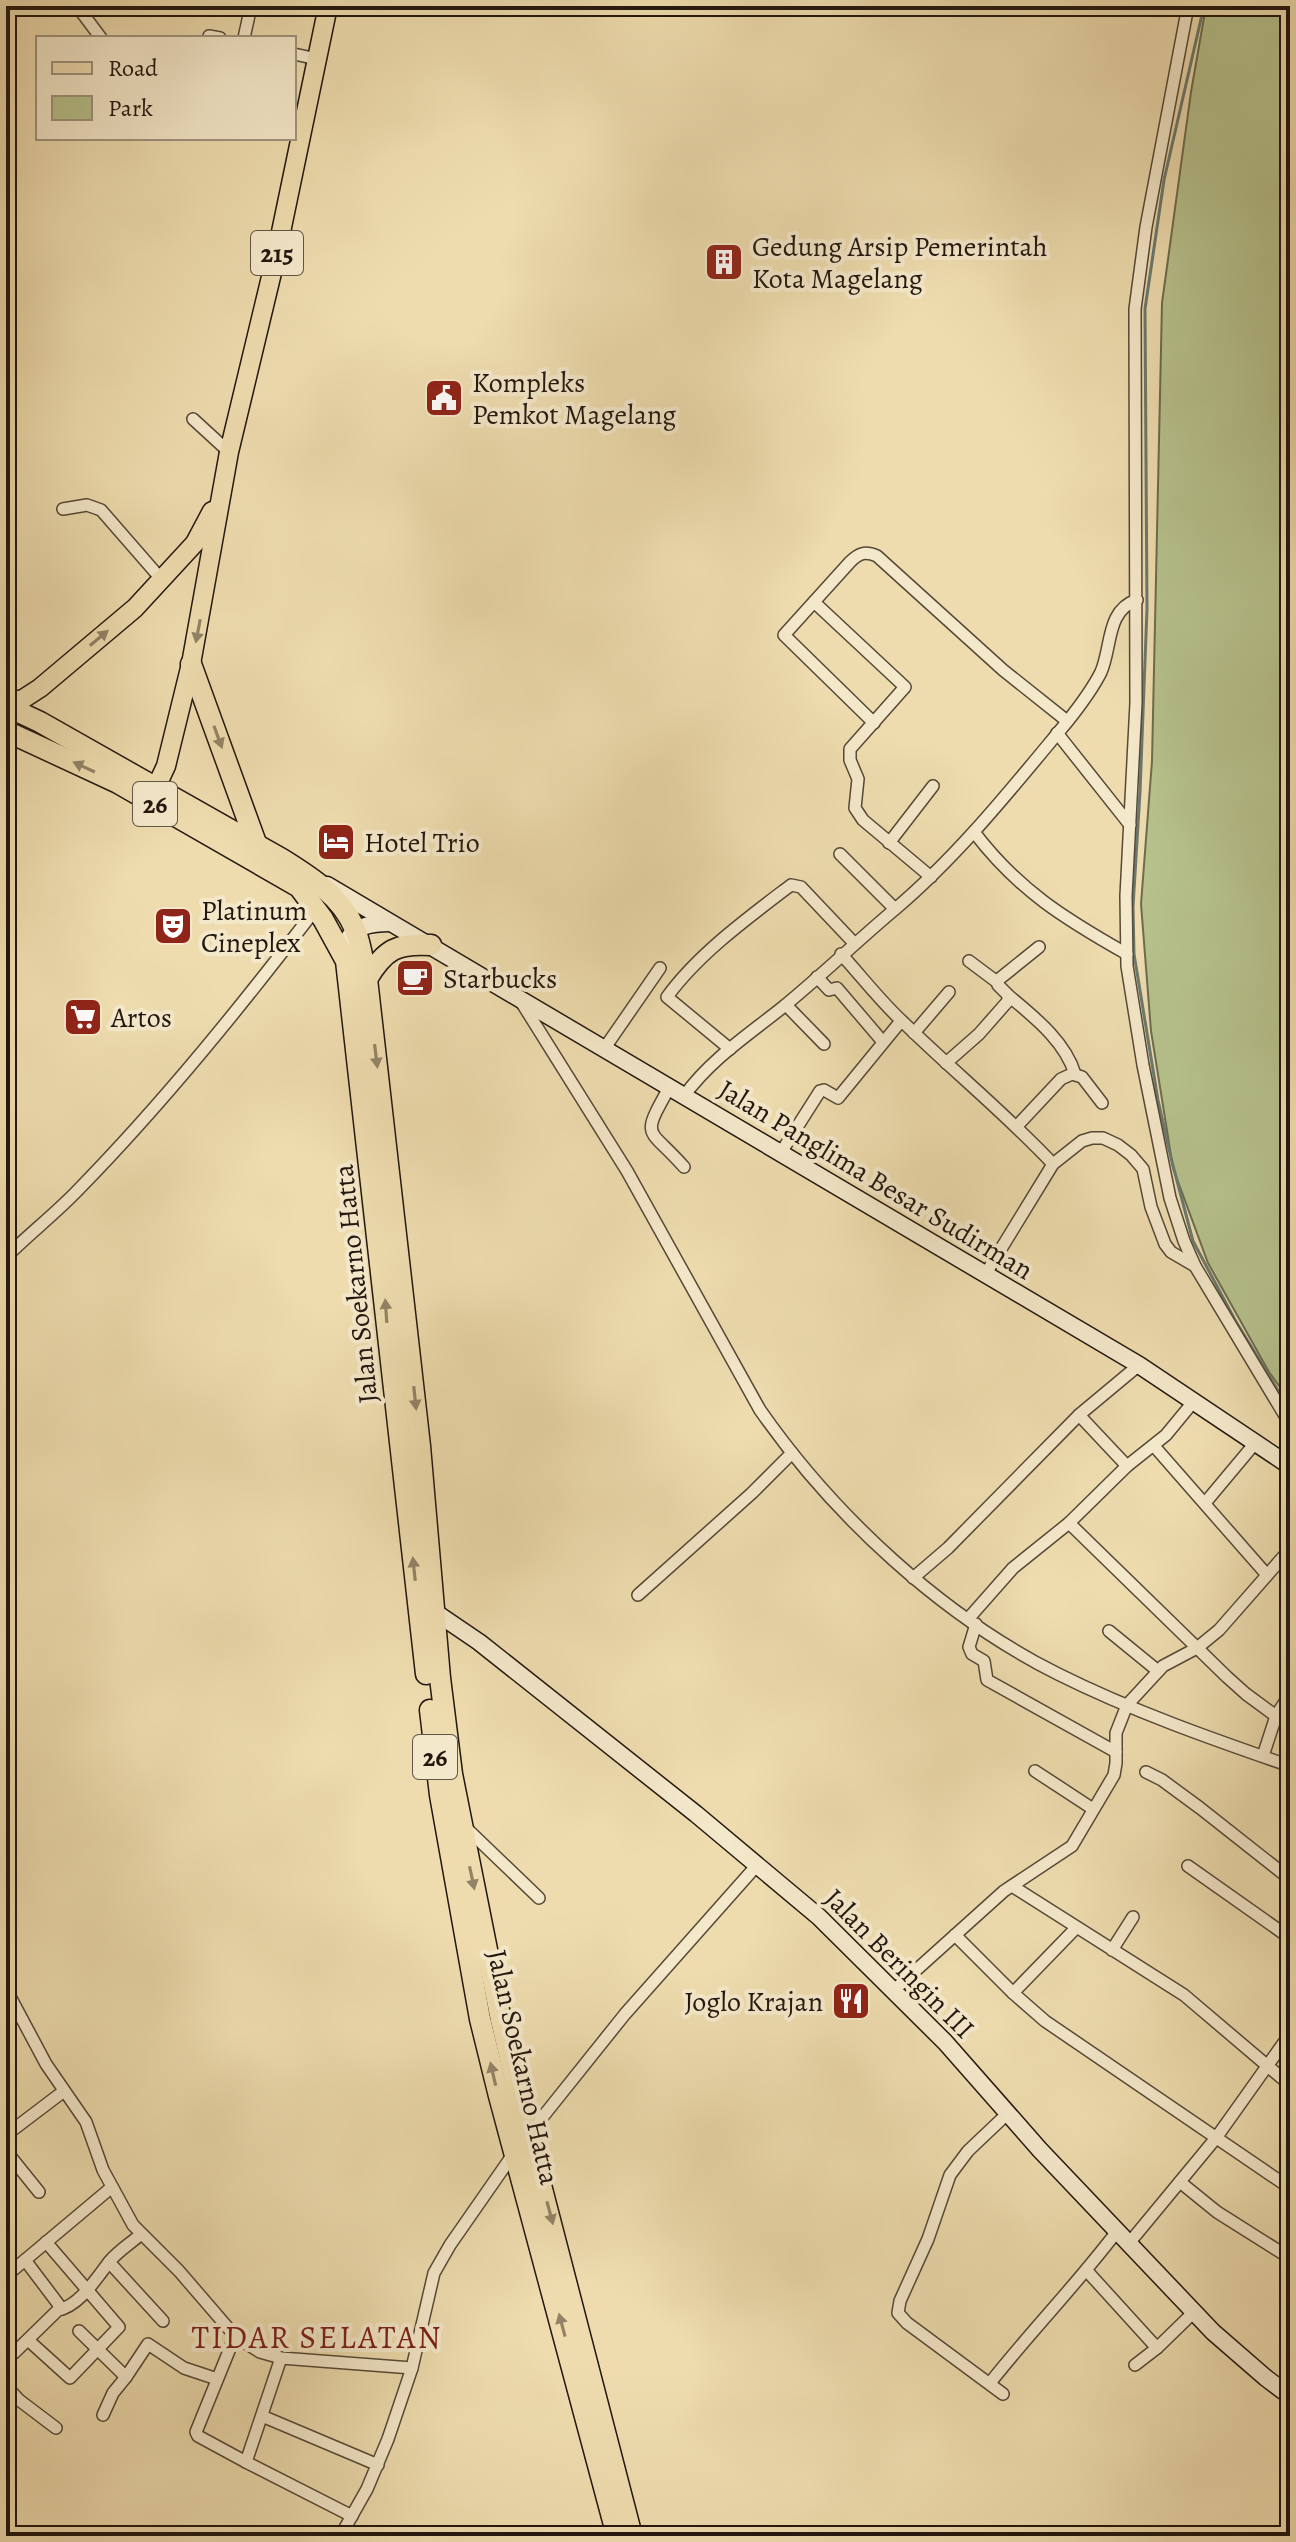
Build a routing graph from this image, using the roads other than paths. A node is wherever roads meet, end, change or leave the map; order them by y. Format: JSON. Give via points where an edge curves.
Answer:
{"nodes":[{"id":1,"x":77,"y":6,"type":"edge"},
{"id":2,"x":251,"y":6,"type":"edge"},
{"id":3,"x":327,"y":6,"type":"edge"},
{"id":4,"x":663,"y":6,"type":"edge"},
{"id":5,"x":692,"y":6,"type":"edge"},
{"id":6,"x":1188,"y":6,"type":"edge"},
{"id":7,"x":100,"y":36,"type":"edge"},
{"id":8,"x":244,"y":36,"type":"edge"},
{"id":9,"x":296,"y":54,"type":"edge"},
{"id":10,"x":317,"y":59,"type":"junction"},
{"id":11,"x":193,"y":419,"type":"dead end"},
{"id":12,"x":229,"y":452,"type":"junction"},
{"id":13,"x":220,"y":498,"type":"junction"},
{"id":14,"x":63,"y":509,"type":"dead end"},
{"id":15,"x":168,"y":574,"type":"junction"},
{"id":16,"x":208,"y":577,"type":"junction"},
{"id":17,"x":1137,"y":600,"type":"junction"},
{"id":18,"x":814,"y":602,"type":"junction"},
{"id":19,"x":191,"y":664,"type":"junction"},
{"id":20,"x":12,"y":708,"type":"edge"},
{"id":21,"x":1067,"y":721,"type":"junction"},
{"id":22,"x":874,"y":723,"type":"junction"},
{"id":23,"x":6,"y":731,"type":"edge"},
{"id":24,"x":1057,"y":733,"type":"junction"},
{"id":25,"x":42,"y":747,"type":"junction"},
{"id":26,"x":933,"y":786,"type":"dead end"},
{"id":27,"x":153,"y":794,"type":"junction"},
{"id":28,"x":1130,"y":825,"type":"junction"},
{"id":29,"x":974,"y":832,"type":"junction"},
{"id":30,"x":256,"y":843,"type":"junction"},
{"id":31,"x":889,"y":843,"type":"junction"},
{"id":32,"x":840,"y":854,"type":"dead end"},
{"id":33,"x":931,"y":877,"type":"junction"},
{"id":34,"x":305,"y":882,"type":"junction"},
{"id":35,"x":326,"y":898,"type":"junction"},
{"id":36,"x":895,"y":909,"type":"junction"},
{"id":37,"x":345,"y":910,"type":"junction"},
{"id":38,"x":390,"y":923,"type":"junction"},
{"id":39,"x":356,"y":932,"type":"junction"},
{"id":40,"x":854,"y":943,"type":"junction"},
{"id":41,"x":431,"y":945,"type":"junction"},
{"id":42,"x":1039,"y":947,"type":"dead end"},
{"id":43,"x":841,"y":954,"type":"junction"},
{"id":44,"x":1127,"y":954,"type":"junction"},
{"id":45,"x":346,"y":961,"type":"junction"},
{"id":46,"x":969,"y":961,"type":"dead end"},
{"id":47,"x":660,"y":968,"type":"dead end"},
{"id":48,"x":817,"y":977,"type":"junction"},
{"id":49,"x":367,"y":979,"type":"junction"},
{"id":50,"x":997,"y":982,"type":"junction"},
{"id":51,"x":949,"y":992,"type":"dead end"},
{"id":52,"x":517,"y":996,"type":"junction"},
{"id":53,"x":1009,"y":996,"type":"junction"},
{"id":54,"x":786,"y":1005,"type":"junction"},
{"id":55,"x":901,"y":1021,"type":"junction"},
{"id":56,"x":914,"y":1033,"type":"junction"},
{"id":57,"x":883,"y":1042,"type":"junction"},
{"id":58,"x":824,"y":1044,"type":"dead end"},
{"id":59,"x":604,"y":1049,"type":"junction"},
{"id":60,"x":730,"y":1049,"type":"junction"},
{"id":61,"x":946,"y":1063,"type":"junction"},
{"id":62,"x":1075,"y":1074,"type":"junction"},
{"id":63,"x":676,"y":1092,"type":"junction"},
{"id":64,"x":1102,"y":1103,"type":"dead end"},
{"id":65,"x":1017,"y":1126,"type":"junction"},
{"id":66,"x":780,"y":1154,"type":"junction"},
{"id":67,"x":1053,"y":1164,"type":"junction"},
{"id":68,"x":684,"y":1167,"type":"dead end"},
{"id":69,"x":385,"y":1221,"type":"junction"},
{"id":70,"x":6,"y":1257,"type":"edge"},
{"id":71,"x":1195,"y":1266,"type":"junction"},
{"id":72,"x":985,"y":1275,"type":"junction"},
{"id":73,"x":1139,"y":1365,"type":"junction"},
{"id":74,"x":1194,"y":1401,"type":"junction"},
{"id":75,"x":1079,"y":1415,"type":"junction"},
{"id":76,"x":1290,"y":1424,"type":"edge"},
{"id":77,"x":1256,"y":1442,"type":"junction"},
{"id":78,"x":1154,"y":1446,"type":"junction"},
{"id":79,"x":792,"y":1453,"type":"junction"},
{"id":80,"x":1127,"y":1466,"type":"junction"},
{"id":81,"x":1290,"y":1466,"type":"edge"},
{"id":82,"x":1205,"y":1503,"type":"junction"},
{"id":83,"x":1069,"y":1523,"type":"junction"},
{"id":84,"x":1290,"y":1549,"type":"edge"},
{"id":85,"x":1267,"y":1575,"type":"junction"},
{"id":86,"x":913,"y":1578,"type":"junction"},
{"id":87,"x":638,"y":1595,"type":"dead end"},
{"id":88,"x":426,"y":1606,"type":"junction"},
{"id":89,"x":972,"y":1621,"type":"junction"},
{"id":90,"x":1109,"y":1631,"type":"dead end"},
{"id":91,"x":1197,"y":1648,"type":"junction"},
{"id":92,"x":1158,"y":1671,"type":"junction"},
{"id":93,"x":1290,"y":1694,"type":"edge"},
{"id":94,"x":1127,"y":1705,"type":"junction"},
{"id":95,"x":1276,"y":1716,"type":"junction"},
{"id":96,"x":1116,"y":1752,"type":"junction"},
{"id":97,"x":1263,"y":1756,"type":"junction"},
{"id":98,"x":1290,"y":1766,"type":"edge"},
{"id":99,"x":1035,"y":1771,"type":"dead end"},
{"id":100,"x":1146,"y":1772,"type":"dead end"},
{"id":101,"x":1093,"y":1809,"type":"junction"},
{"id":102,"x":462,"y":1825,"type":"junction"},
{"id":103,"x":758,"y":1864,"type":"junction"},
{"id":104,"x":1188,"y":1866,"type":"dead end"},
{"id":105,"x":1290,"y":1879,"type":"edge"},
{"id":106,"x":1012,"y":1886,"type":"junction"},
{"id":107,"x":539,"y":1898,"type":"dead end"},
{"id":108,"x":1133,"y":1917,"type":"dead end"},
{"id":109,"x":1076,"y":1928,"type":"junction"},
{"id":110,"x":955,"y":1935,"type":"junction"},
{"id":111,"x":1290,"y":1938,"type":"edge"},
{"id":112,"x":1112,"y":1950,"type":"junction"},
{"id":113,"x":6,"y":1989,"type":"edge"},
{"id":114,"x":894,"y":1990,"type":"junction"},
{"id":115,"x":1013,"y":1993,"type":"junction"},
{"id":116,"x":1290,"y":2034,"type":"edge"},
{"id":117,"x":1266,"y":2065,"type":"junction"},
{"id":118,"x":1290,"y":2085,"type":"edge"},
{"id":119,"x":64,"y":2091,"type":"junction"},
{"id":120,"x":1007,"y":2114,"type":"junction"},
{"id":121,"x":6,"y":2135,"type":"edge"},
{"id":122,"x":528,"y":2135,"type":"junction"},
{"id":123,"x":1216,"y":2138,"type":"junction"},
{"id":124,"x":6,"y":2151,"type":"edge"},
{"id":125,"x":514,"y":2153,"type":"junction"},
{"id":126,"x":1180,"y":2182,"type":"junction"},
{"id":127,"x":112,"y":2187,"type":"junction"},
{"id":128,"x":1290,"y":2188,"type":"edge"},
{"id":129,"x":39,"y":2192,"type":"dead end"},
{"id":130,"x":140,"y":2235,"type":"junction"},
{"id":131,"x":1124,"y":2236,"type":"junction"},
{"id":132,"x":46,"y":2242,"type":"junction"},
{"id":133,"x":1290,"y":2258,"type":"edge"},
{"id":134,"x":25,"y":2260,"type":"junction"},
{"id":135,"x":109,"y":2262,"type":"junction"},
{"id":136,"x":1087,"y":2271,"type":"junction"},
{"id":137,"x":7,"y":2274,"type":"edge"},
{"id":138,"x":87,"y":2290,"type":"junction"},
{"id":139,"x":62,"y":2309,"type":"junction"},
{"id":140,"x":1194,"y":2312,"type":"junction"},
{"id":141,"x":163,"y":2321,"type":"dead end"},
{"id":142,"x":79,"y":2331,"type":"dead end"},
{"id":143,"x":235,"y":2336,"type":"junction"},
{"id":144,"x":28,"y":2340,"type":"junction"},
{"id":145,"x":1157,"y":2348,"type":"junction"},
{"id":146,"x":99,"y":2350,"type":"junction"},
{"id":147,"x":6,"y":2357,"type":"edge"},
{"id":148,"x":281,"y":2358,"type":"junction"},
{"id":149,"x":1135,"y":2365,"type":"dead end"},
{"id":150,"x":412,"y":2368,"type":"junction"},
{"id":151,"x":126,"y":2377,"type":"junction"},
{"id":152,"x":217,"y":2379,"type":"junction"},
{"id":153,"x":990,"y":2383,"type":"junction"},
{"id":154,"x":6,"y":2386,"type":"edge"},
{"id":155,"x":1003,"y":2394,"type":"dead end"},
{"id":156,"x":1290,"y":2396,"type":"edge"},
{"id":157,"x":103,"y":2415,"type":"dead end"},
{"id":158,"x":262,"y":2416,"type":"junction"},
{"id":159,"x":56,"y":2428,"type":"dead end"},
{"id":160,"x":246,"y":2462,"type":"junction"},
{"id":161,"x":378,"y":2465,"type":"junction"},
{"id":162,"x":352,"y":2516,"type":"junction"},
{"id":163,"x":338,"y":2536,"type":"edge"},
{"id":164,"x":617,"y":2536,"type":"edge"},
{"id":165,"x":632,"y":2536,"type":"edge"}],
"edges":[{"from":1,"to":7,"type":"street"},
{"from":2,"to":8,"type":"street"},
{"from":3,"to":10,"type":"main road","number":"215"},
{"from":4,"to":5,"type":"street"},
{"from":6,"to":17,"type":"street","via":[[1135,309]]},
{"from":9,"to":10,"type":"street"},
{"from":10,"to":12,"type":"main road","number":"215"},
{"from":11,"to":12,"type":"street"},
{"from":12,"to":13,"type":"main road","number":"215"},
{"from":13,"to":15,"type":"main road","number":"215","via":[[195,543]]},
{"from":13,"to":16,"type":"main road","number":"215"},
{"from":14,"to":15,"type":"street","via":[[87,505],[101,510]]},
{"from":15,"to":16,"type":"main road","via":[[192,565]]},
{"from":20,"to":15,"type":"main road","number":"215","one_way":true,"via":[[29,701]]},
{"from":16,"to":19,"type":"main road","number":"215","one_way":true},
{"from":17,"to":21,"type":"street","via":[[1117,613],[1102,670]]},
{"from":17,"to":28,"type":"street"},
{"from":18,"to":21,"type":"street","via":[[855,558],[868,552],[877,556]]},
{"from":18,"to":22,"type":"street","via":[[784,635]]},
{"from":18,"to":22,"type":"street","via":[[905,687]]},
{"from":19,"to":27,"type":"main road","number":"215","via":[[166,766]]},
{"from":19,"to":30,"type":"highway","one_way":true},
{"from":20,"to":25,"type":"main road"},
{"from":20,"to":27,"type":"highway","number":"26"},
{"from":21,"to":24,"type":"street"},
{"from":22,"to":31,"type":"street","via":[[850,749],[858,779],[855,808]]},
{"from":23,"to":25,"type":"highway","number":"26"},
{"from":24,"to":28,"type":"street"},
{"from":24,"to":29,"type":"street"},
{"from":27,"to":25,"type":"highway","number":"26","one_way":true},
{"from":26,"to":31,"type":"street"},
{"from":27,"to":30,"type":"highway","number":"26"},
{"from":27,"to":34,"type":"highway","number":"26"},
{"from":28,"to":44,"type":"street"},
{"from":29,"to":33,"type":"street"},
{"from":29,"to":44,"type":"street","via":[[1035,897]]},
{"from":30,"to":34,"type":"highway","number":"26"},
{"from":31,"to":33,"type":"street"},
{"from":32,"to":36,"type":"street"},
{"from":33,"to":36,"type":"street"},
{"from":34,"to":35,"type":"highway","number":"26"},
{"from":35,"to":37,"type":"highway","number":"26"},
{"from":35,"to":38,"type":"main road"},
{"from":35,"to":45,"type":"highway","number":"26"},
{"from":35,"to":70,"type":"street","via":[[135,1129]]},
{"from":36,"to":40,"type":"street"},
{"from":37,"to":38,"type":"main road"},
{"from":37,"to":39,"type":"highway","number":"26"},
{"from":38,"to":39,"type":"main road"},
{"from":38,"to":41,"type":"main road","name":"Jalan Panglima Besar Sudirman"},
{"from":39,"to":45,"type":"main road","via":[[348,938]]},
{"from":39,"to":49,"type":"highway","number":"26"},
{"from":40,"to":43,"type":"street"},
{"from":40,"to":60,"type":"street","via":[[796,884],[743,922],[667,997]]},
{"from":41,"to":49,"type":"highway","via":[[396,948]]},
{"from":41,"to":52,"type":"main road","name":"Jalan Panglima Besar Sudirman"},
{"from":42,"to":50,"type":"street"},
{"from":43,"to":48,"type":"street"},
{"from":43,"to":55,"type":"street"},
{"from":44,"to":71,"type":"street","via":[[1165,1174]]},
{"from":45,"to":69,"type":"highway","name":"Jalan Soekarno Hatta","number":"26"},
{"from":46,"to":50,"type":"street"},
{"from":47,"to":59,"type":"street"},
{"from":48,"to":54,"type":"street"},
{"from":48,"to":57,"type":"street","via":[[829,990],[838,988]]},
{"from":49,"to":69,"type":"highway","name":"Jalan Soekarno Hatta","number":"26","one_way":true},
{"from":50,"to":53,"type":"street"},
{"from":51,"to":56,"type":"street"},
{"from":52,"to":59,"type":"main road","name":"Jalan Panglima Besar Sudirman"},
{"from":52,"to":79,"type":"street","via":[[627,1171],[760,1410]]},
{"from":53,"to":61,"type":"street","via":[[979,1034]]},
{"from":53,"to":62,"type":"street","via":[[1057,1041]]},
{"from":54,"to":58,"type":"street"},
{"from":54,"to":60,"type":"street"},
{"from":55,"to":56,"type":"street"},
{"from":55,"to":57,"type":"street"},
{"from":56,"to":61,"type":"street"},
{"from":57,"to":66,"type":"street","via":[[838,1098],[820,1091]]},
{"from":59,"to":63,"type":"main road","name":"Jalan Panglima Besar Sudirman"},
{"from":60,"to":63,"type":"street"},
{"from":61,"to":65,"type":"street"},
{"from":62,"to":64,"type":"street"},
{"from":62,"to":65,"type":"street","via":[[1061,1079]]},
{"from":63,"to":66,"type":"main road","name":"Jalan Panglima Besar Sudirman"},
{"from":63,"to":68,"type":"street","via":[[651,1119],[650,1128]]},
{"from":65,"to":67,"type":"street"},
{"from":66,"to":72,"type":"main road","name":"Jalan Panglima Besar Sudirman"},
{"from":67,"to":71,"type":"street","via":[[1082,1141],[1103,1138],[1118,1145],[1143,1169],[1165,1244]]},
{"from":67,"to":72,"type":"street"},
{"from":69,"to":88,"type":"highway","name":"Jalan Soekarno Hatta","number":"26","via":[[420,1446]]},
{"from":71,"to":76,"type":"street"},
{"from":72,"to":73,"type":"main road","name":"Jalan Panglima Besar Sudirman"},
{"from":73,"to":74,"type":"main road","name":"Jalan Panglima Besar Sudirman"},
{"from":73,"to":75,"type":"street"},
{"from":74,"to":77,"type":"main road","name":"Jalan Panglima Besar Sudirman"},
{"from":74,"to":78,"type":"street"},
{"from":75,"to":80,"type":"street"},
{"from":75,"to":86,"type":"street"},
{"from":77,"to":81,"type":"main road","name":"Jalan Panglima Besar Sudirman"},
{"from":77,"to":82,"type":"street"},
{"from":78,"to":80,"type":"street"},
{"from":78,"to":82,"type":"street"},
{"from":79,"to":86,"type":"street"},
{"from":79,"to":87,"type":"street"},
{"from":80,"to":83,"type":"street"},
{"from":82,"to":85,"type":"street"},
{"from":83,"to":89,"type":"street","via":[[1013,1568]]},
{"from":83,"to":91,"type":"street"},
{"from":84,"to":85,"type":"street"},
{"from":85,"to":91,"type":"street"},
{"from":86,"to":89,"type":"street"},
{"from":88,"to":102,"type":"highway","name":"Jalan Soekarno Hatta","number":"26"},
{"from":88,"to":103,"type":"main road","name":"Jalan Beringin III"},
{"from":125,"to":88,"type":"highway","name":"Jalan Soekarno Hatta","number":"26","one_way":true,"via":[[480,2019],[453,1873],[434,1749]]},
{"from":89,"to":94,"type":"street","via":[[1058,1674]]},
{"from":89,"to":96,"type":"street","via":[[969,1647],[985,1663],[987,1680]]},
{"from":90,"to":92,"type":"street"},
{"from":91,"to":92,"type":"street"},
{"from":91,"to":95,"type":"street"},
{"from":92,"to":94,"type":"street"},
{"from":93,"to":95,"type":"street"},
{"from":94,"to":96,"type":"street","via":[[1117,1725]]},
{"from":94,"to":97,"type":"street"},
{"from":95,"to":97,"type":"street"},
{"from":96,"to":101,"type":"street","via":[[1114,1775]]},
{"from":97,"to":98,"type":"street"},
{"from":99,"to":101,"type":"street"},
{"from":100,"to":105,"type":"street"},
{"from":101,"to":106,"type":"street","via":[[1068,1850]]},
{"from":102,"to":107,"type":"street"},
{"from":102,"to":122,"type":"highway","name":"Jalan Soekarno Hatta","number":"26","one_way":true},
{"from":103,"to":114,"type":"main road","name":"Jalan Beringin III"},
{"from":103,"to":122,"type":"street","via":[[625,2014]]},
{"from":104,"to":111,"type":"street"},
{"from":106,"to":109,"type":"street"},
{"from":106,"to":110,"type":"street"},
{"from":108,"to":112,"type":"street"},
{"from":109,"to":112,"type":"street"},
{"from":109,"to":115,"type":"street"},
{"from":110,"to":114,"type":"street"},
{"from":110,"to":115,"type":"street"},
{"from":112,"to":117,"type":"street","via":[[1184,1995]]},
{"from":113,"to":119,"type":"street"},
{"from":114,"to":120,"type":"main road","name":"Jalan Beringin III"},
{"from":115,"to":123,"type":"street","via":[[1067,2038]]},
{"from":116,"to":117,"type":"street"},
{"from":117,"to":118,"type":"street"},
{"from":117,"to":123,"type":"street"},
{"from":119,"to":121,"type":"street"},
{"from":119,"to":127,"type":"street","via":[[86,2122]]},
{"from":120,"to":131,"type":"main road","name":"Jalan Beringin III"},
{"from":120,"to":153,"type":"street","via":[[950,2175],[898,2308],[907,2323]]},
{"from":122,"to":165,"type":"highway","name":"Jalan Soekarno Hatta","number":"26","one_way":true},
{"from":123,"to":126,"type":"street"},
{"from":123,"to":128,"type":"street"},
{"from":124,"to":129,"type":"street"},
{"from":125,"to":150,"type":"street","via":[[441,2259],[427,2296]]},
{"from":164,"to":125,"type":"highway","name":"Jalan Soekarno Hatta","number":"26","one_way":true},
{"from":126,"to":131,"type":"street"},
{"from":126,"to":133,"type":"street"},
{"from":127,"to":130,"type":"street"},
{"from":127,"to":132,"type":"street"},
{"from":130,"to":135,"type":"street"},
{"from":130,"to":143,"type":"street"},
{"from":131,"to":136,"type":"street"},
{"from":131,"to":140,"type":"main road","name":"Jalan Beringin III"},
{"from":132,"to":134,"type":"street"},
{"from":132,"to":138,"type":"street"},
{"from":134,"to":137,"type":"street"},
{"from":134,"to":139,"type":"street"},
{"from":135,"to":138,"type":"street"},
{"from":135,"to":141,"type":"street"},
{"from":136,"to":145,"type":"street"},
{"from":136,"to":153,"type":"street"},
{"from":138,"to":139,"type":"street"},
{"from":138,"to":146,"type":"street","via":[[119,2327]]},
{"from":139,"to":144,"type":"street"},
{"from":140,"to":145,"type":"street"},
{"from":140,"to":156,"type":"main road","name":"Jalan Beringin III"},
{"from":142,"to":146,"type":"street"},
{"from":143,"to":148,"type":"street"},
{"from":143,"to":152,"type":"street"},
{"from":144,"to":146,"type":"street","via":[[67,2378]]},
{"from":144,"to":147,"type":"street"},
{"from":145,"to":149,"type":"street"},
{"from":146,"to":151,"type":"street"},
{"from":148,"to":150,"type":"street"},
{"from":148,"to":158,"type":"street"},
{"from":150,"to":161,"type":"street"},
{"from":151,"to":152,"type":"street","via":[[150,2344],[184,2368]]},
{"from":151,"to":157,"type":"street"},
{"from":152,"to":160,"type":"street","via":[[196,2433]]},
{"from":153,"to":155,"type":"street"},
{"from":154,"to":159,"type":"street"},
{"from":158,"to":160,"type":"street"},
{"from":158,"to":161,"type":"street"},
{"from":160,"to":162,"type":"street"},
{"from":161,"to":162,"type":"street"},
{"from":162,"to":163,"type":"street"}]}
